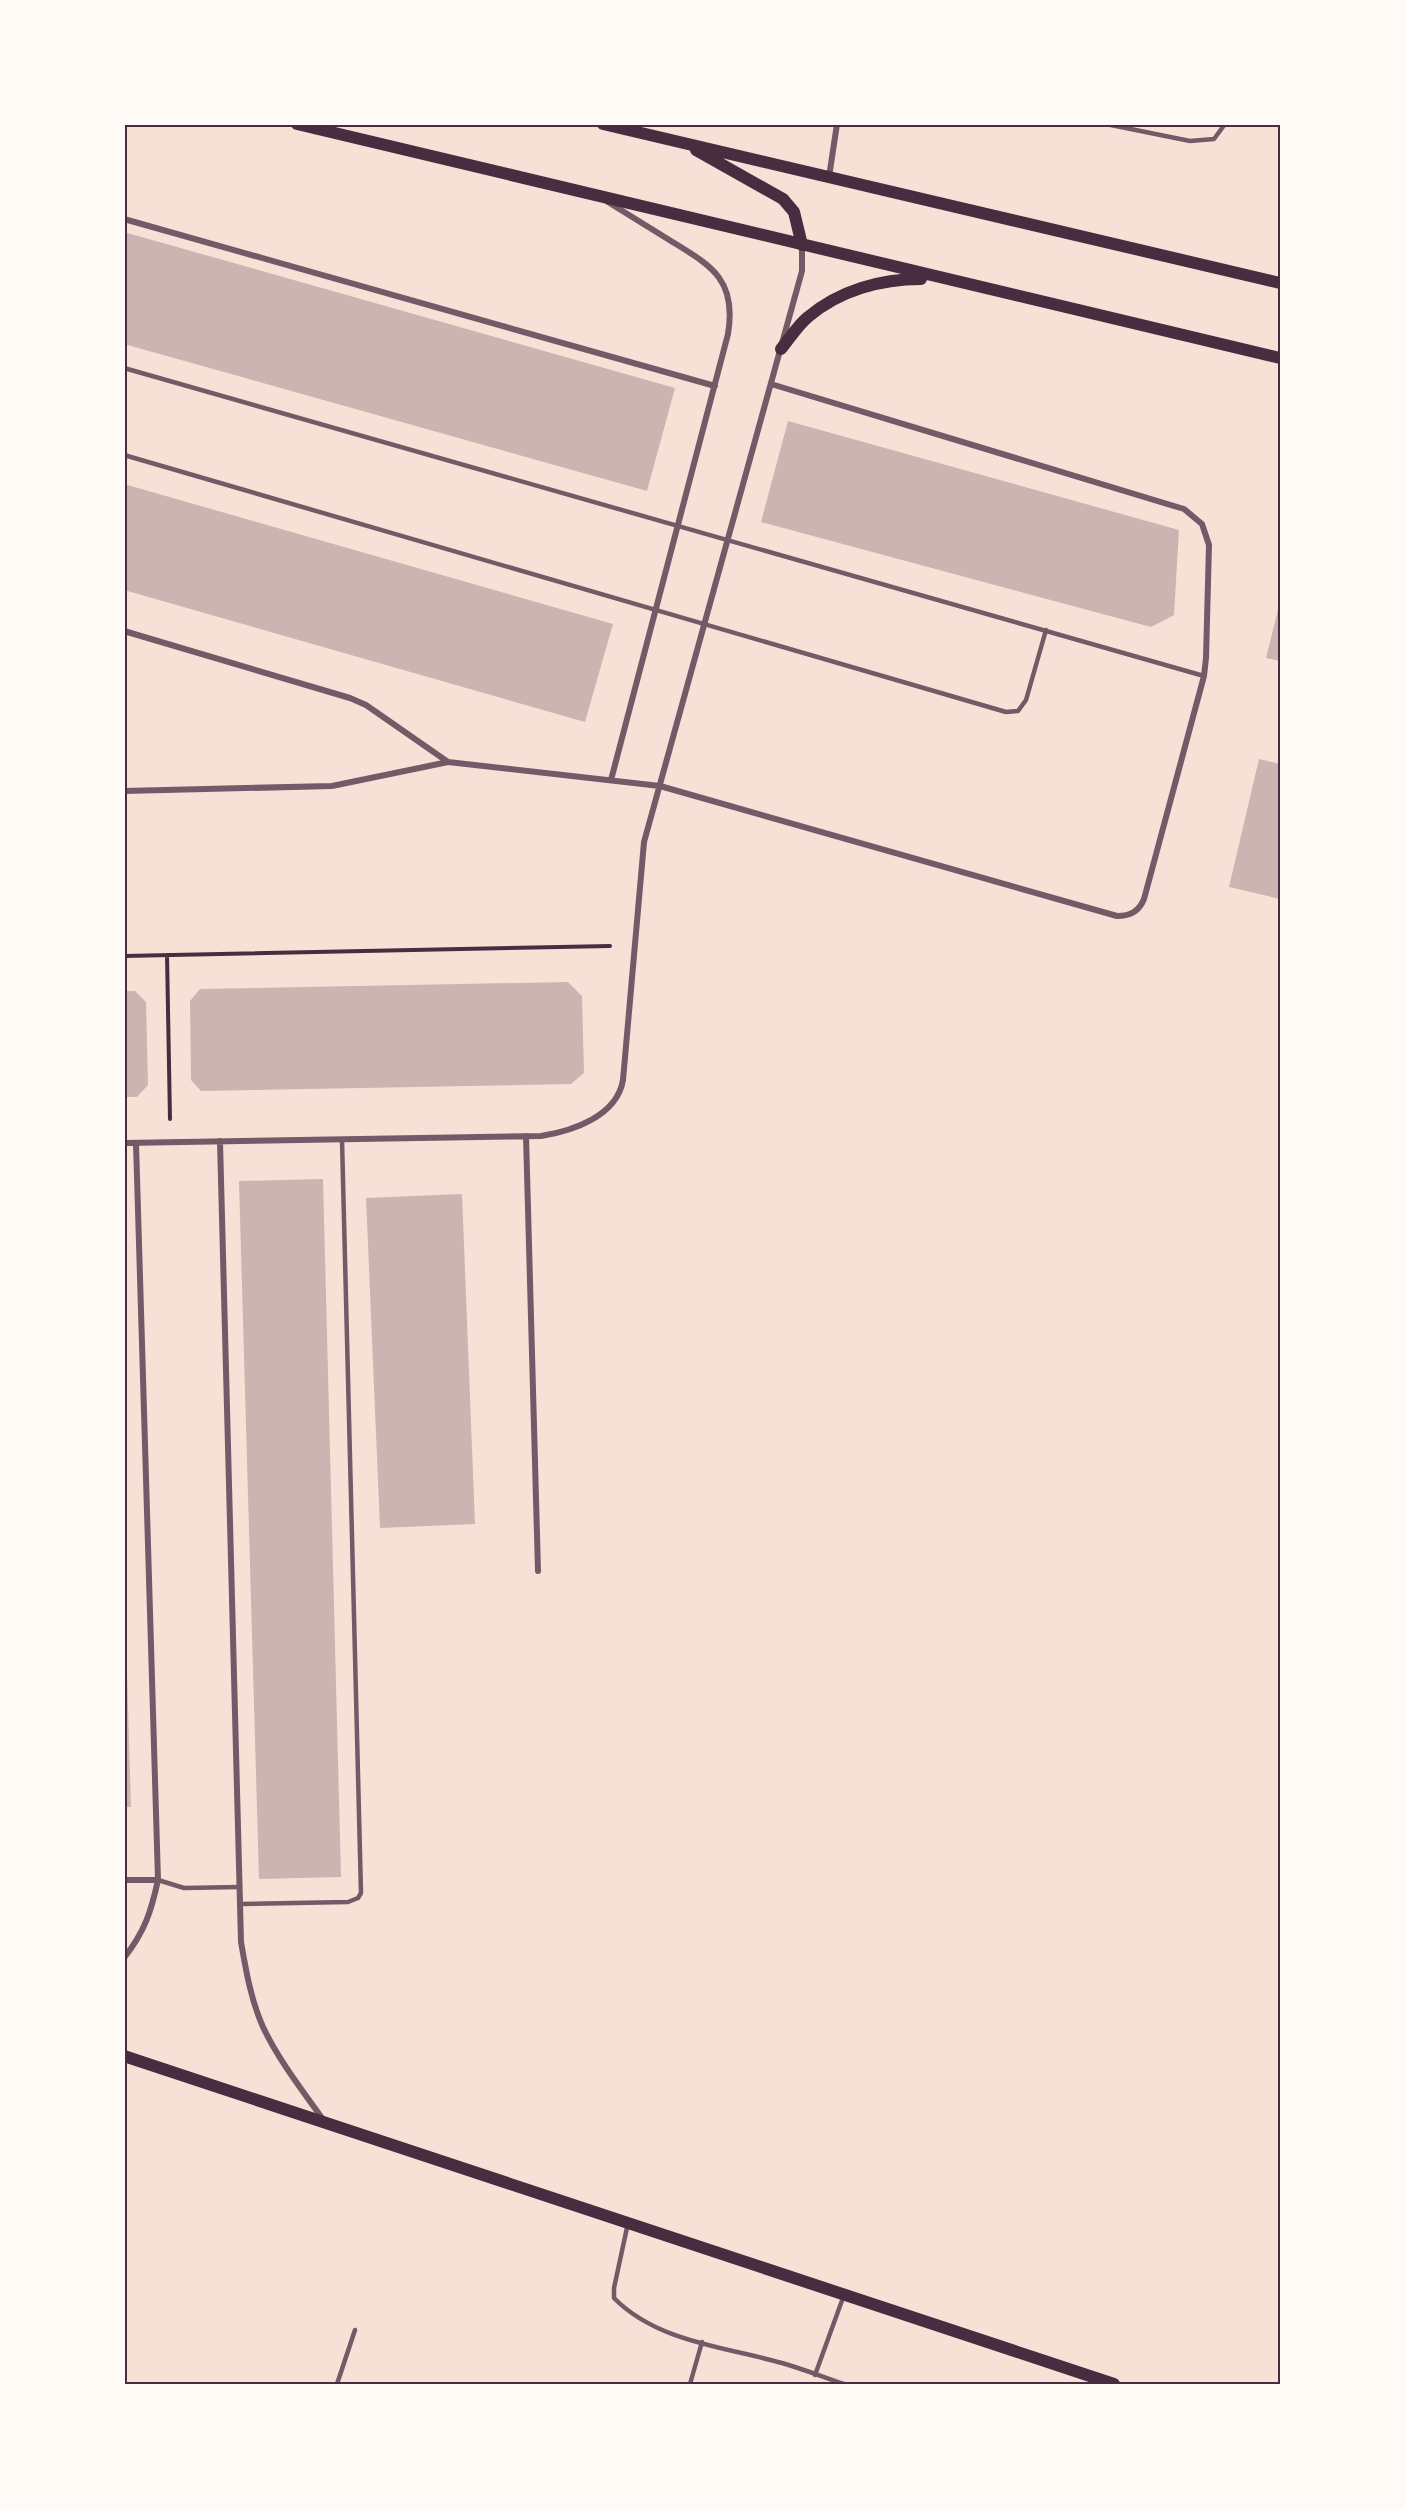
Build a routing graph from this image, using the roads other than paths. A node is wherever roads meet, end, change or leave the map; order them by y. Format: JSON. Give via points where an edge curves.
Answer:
{"nodes":[{"id":1,"x":297,"y":124,"type":"edge"},
{"id":2,"x":603,"y":124,"type":"edge"},
{"id":3,"x":837,"y":124,"type":"edge"},
{"id":4,"x":1106,"y":124,"type":"edge"},
{"id":5,"x":1225,"y":124,"type":"edge"},
{"id":6,"x":682,"y":143,"type":"junction"},
{"id":7,"x":828,"y":177,"type":"junction"},
{"id":8,"x":599,"y":196,"type":"junction"},
{"id":9,"x":124,"y":219,"type":"edge"},
{"id":10,"x":802,"y":245,"type":"junction"},
{"id":11,"x":958,"y":283,"type":"junction"},
{"id":12,"x":1281,"y":283,"type":"edge"},
{"id":13,"x":781,"y":349,"type":"junction"},
{"id":14,"x":1281,"y":358,"type":"edge"},
{"id":15,"x":124,"y":368,"type":"edge"},
{"id":16,"x":771,"y":384,"type":"junction"},
{"id":17,"x":715,"y":386,"type":"junction"},
{"id":18,"x":124,"y":455,"type":"edge"},
{"id":19,"x":678,"y":526,"type":"junction"},
{"id":20,"x":728,"y":540,"type":"junction"},
{"id":21,"x":656,"y":610,"type":"junction"},
{"id":22,"x":704,"y":624,"type":"junction"},
{"id":23,"x":1046,"y":630,"type":"junction"},
{"id":24,"x":124,"y":631,"type":"edge"},
{"id":25,"x":1204,"y":676,"type":"junction"},
{"id":26,"x":448,"y":762,"type":"junction"},
{"id":27,"x":611,"y":780,"type":"junction"},
{"id":28,"x":660,"y":786,"type":"junction"},
{"id":29,"x":124,"y":791,"type":"edge"},
{"id":30,"x":526,"y":1136,"type":"junction"},
{"id":31,"x":342,"y":1140,"type":"junction"},
{"id":32,"x":220,"y":1141,"type":"junction"},
{"id":33,"x":124,"y":1143,"type":"edge"},
{"id":34,"x":136,"y":1143,"type":"junction"},
{"id":35,"x":538,"y":1571,"type":"dead end"},
{"id":36,"x":124,"y":1880,"type":"edge"},
{"id":37,"x":158,"y":1880,"type":"junction"},
{"id":38,"x":240,"y":1887,"type":"junction"},
{"id":39,"x":240,"y":1904,"type":"junction"},
{"id":40,"x":124,"y":1958,"type":"edge"},
{"id":41,"x":124,"y":2056,"type":"edge"},
{"id":42,"x":325,"y":2122,"type":"junction"},
{"id":43,"x":628,"y":2223,"type":"junction"},
{"id":44,"x":844,"y":2295,"type":"junction"},
{"id":45,"x":355,"y":2330,"type":"dead end"},
{"id":46,"x":702,"y":2342,"type":"junction"},
{"id":47,"x":815,"y":2374,"type":"junction"},
{"id":48,"x":337,"y":2385,"type":"edge"},
{"id":49,"x":690,"y":2385,"type":"edge"},
{"id":50,"x":844,"y":2385,"type":"edge"},
{"id":51,"x":1114,"y":2385,"type":"edge"}],
"edges":[{"from":1,"to":8,"type":"main road"},
{"from":2,"to":6,"type":"main road"},
{"from":3,"to":7,"type":"street"},
{"from":4,"to":5,"type":"lane","via":[[1190,141],[1214,139]]},
{"from":6,"to":7,"type":"main road"},
{"from":6,"to":10,"type":"main road","via":[[783,199],[794,212]]},
{"from":7,"to":12,"type":"main road"},
{"from":8,"to":10,"type":"main road"},
{"from":8,"to":17,"type":"street","via":[[705,261],[718,275],[732,313]]},
{"from":9,"to":17,"type":"street"},
{"from":10,"to":11,"type":"main road"},
{"from":10,"to":13,"type":"street","via":[[802,271]]},
{"from":11,"to":13,"type":"main road","via":[[897,279],[866,286],[834,299],[808,317]]},
{"from":11,"to":14,"type":"main road"},
{"from":13,"to":16,"type":"street"},
{"from":15,"to":19,"type":"lane"},
{"from":16,"to":20,"type":"street"},
{"from":16,"to":25,"type":"street","via":[[1194,515],[1202,524],[1209,545]]},
{"from":17,"to":19,"type":"street"},
{"from":18,"to":21,"type":"lane"},
{"from":19,"to":20,"type":"lane"},
{"from":19,"to":21,"type":"street"},
{"from":20,"to":22,"type":"street"},
{"from":20,"to":23,"type":"lane"},
{"from":21,"to":22,"type":"lane"},
{"from":21,"to":27,"type":"street"},
{"from":22,"to":23,"type":"lane","via":[[1012,712],[1018,711],[1026,700]]},
{"from":22,"to":28,"type":"street"},
{"from":23,"to":25,"type":"lane"},
{"from":24,"to":26,"type":"street","via":[[350,698]]},
{"from":25,"to":28,"type":"street","via":[[1144,899],[1141,907],[1126,916]]},
{"from":26,"to":27,"type":"street"},
{"from":26,"to":29,"type":"street","via":[[332,786]]},
{"from":27,"to":28,"type":"street"},
{"from":28,"to":30,"type":"street","via":[[641,860],[623,1080],[617,1098],[605,1112],[560,1133]]},
{"from":30,"to":31,"type":"street"},
{"from":30,"to":35,"type":"street"},
{"from":31,"to":32,"type":"street"},
{"from":31,"to":39,"type":"lane","via":[[361,1893],[348,1902]]},
{"from":32,"to":34,"type":"street"},
{"from":32,"to":38,"type":"street"},
{"from":33,"to":34,"type":"street"},
{"from":34,"to":37,"type":"street"},
{"from":36,"to":37,"type":"street"},
{"from":37,"to":38,"type":"lane","via":[[184,1888]]},
{"from":37,"to":40,"type":"street","via":[[152,1912]]},
{"from":38,"to":39,"type":"street"},
{"from":39,"to":42,"type":"street","via":[[248,1982],[264,2028]]},
{"from":41,"to":42,"type":"main road"},
{"from":42,"to":43,"type":"main road"},
{"from":43,"to":44,"type":"main road"},
{"from":43,"to":46,"type":"lane","via":[[615,2298],[643,2321]]},
{"from":44,"to":47,"type":"lane"},
{"from":44,"to":51,"type":"main road"},
{"from":45,"to":48,"type":"lane"},
{"from":46,"to":47,"type":"lane"},
{"from":46,"to":49,"type":"lane"},
{"from":47,"to":50,"type":"lane"}]}
